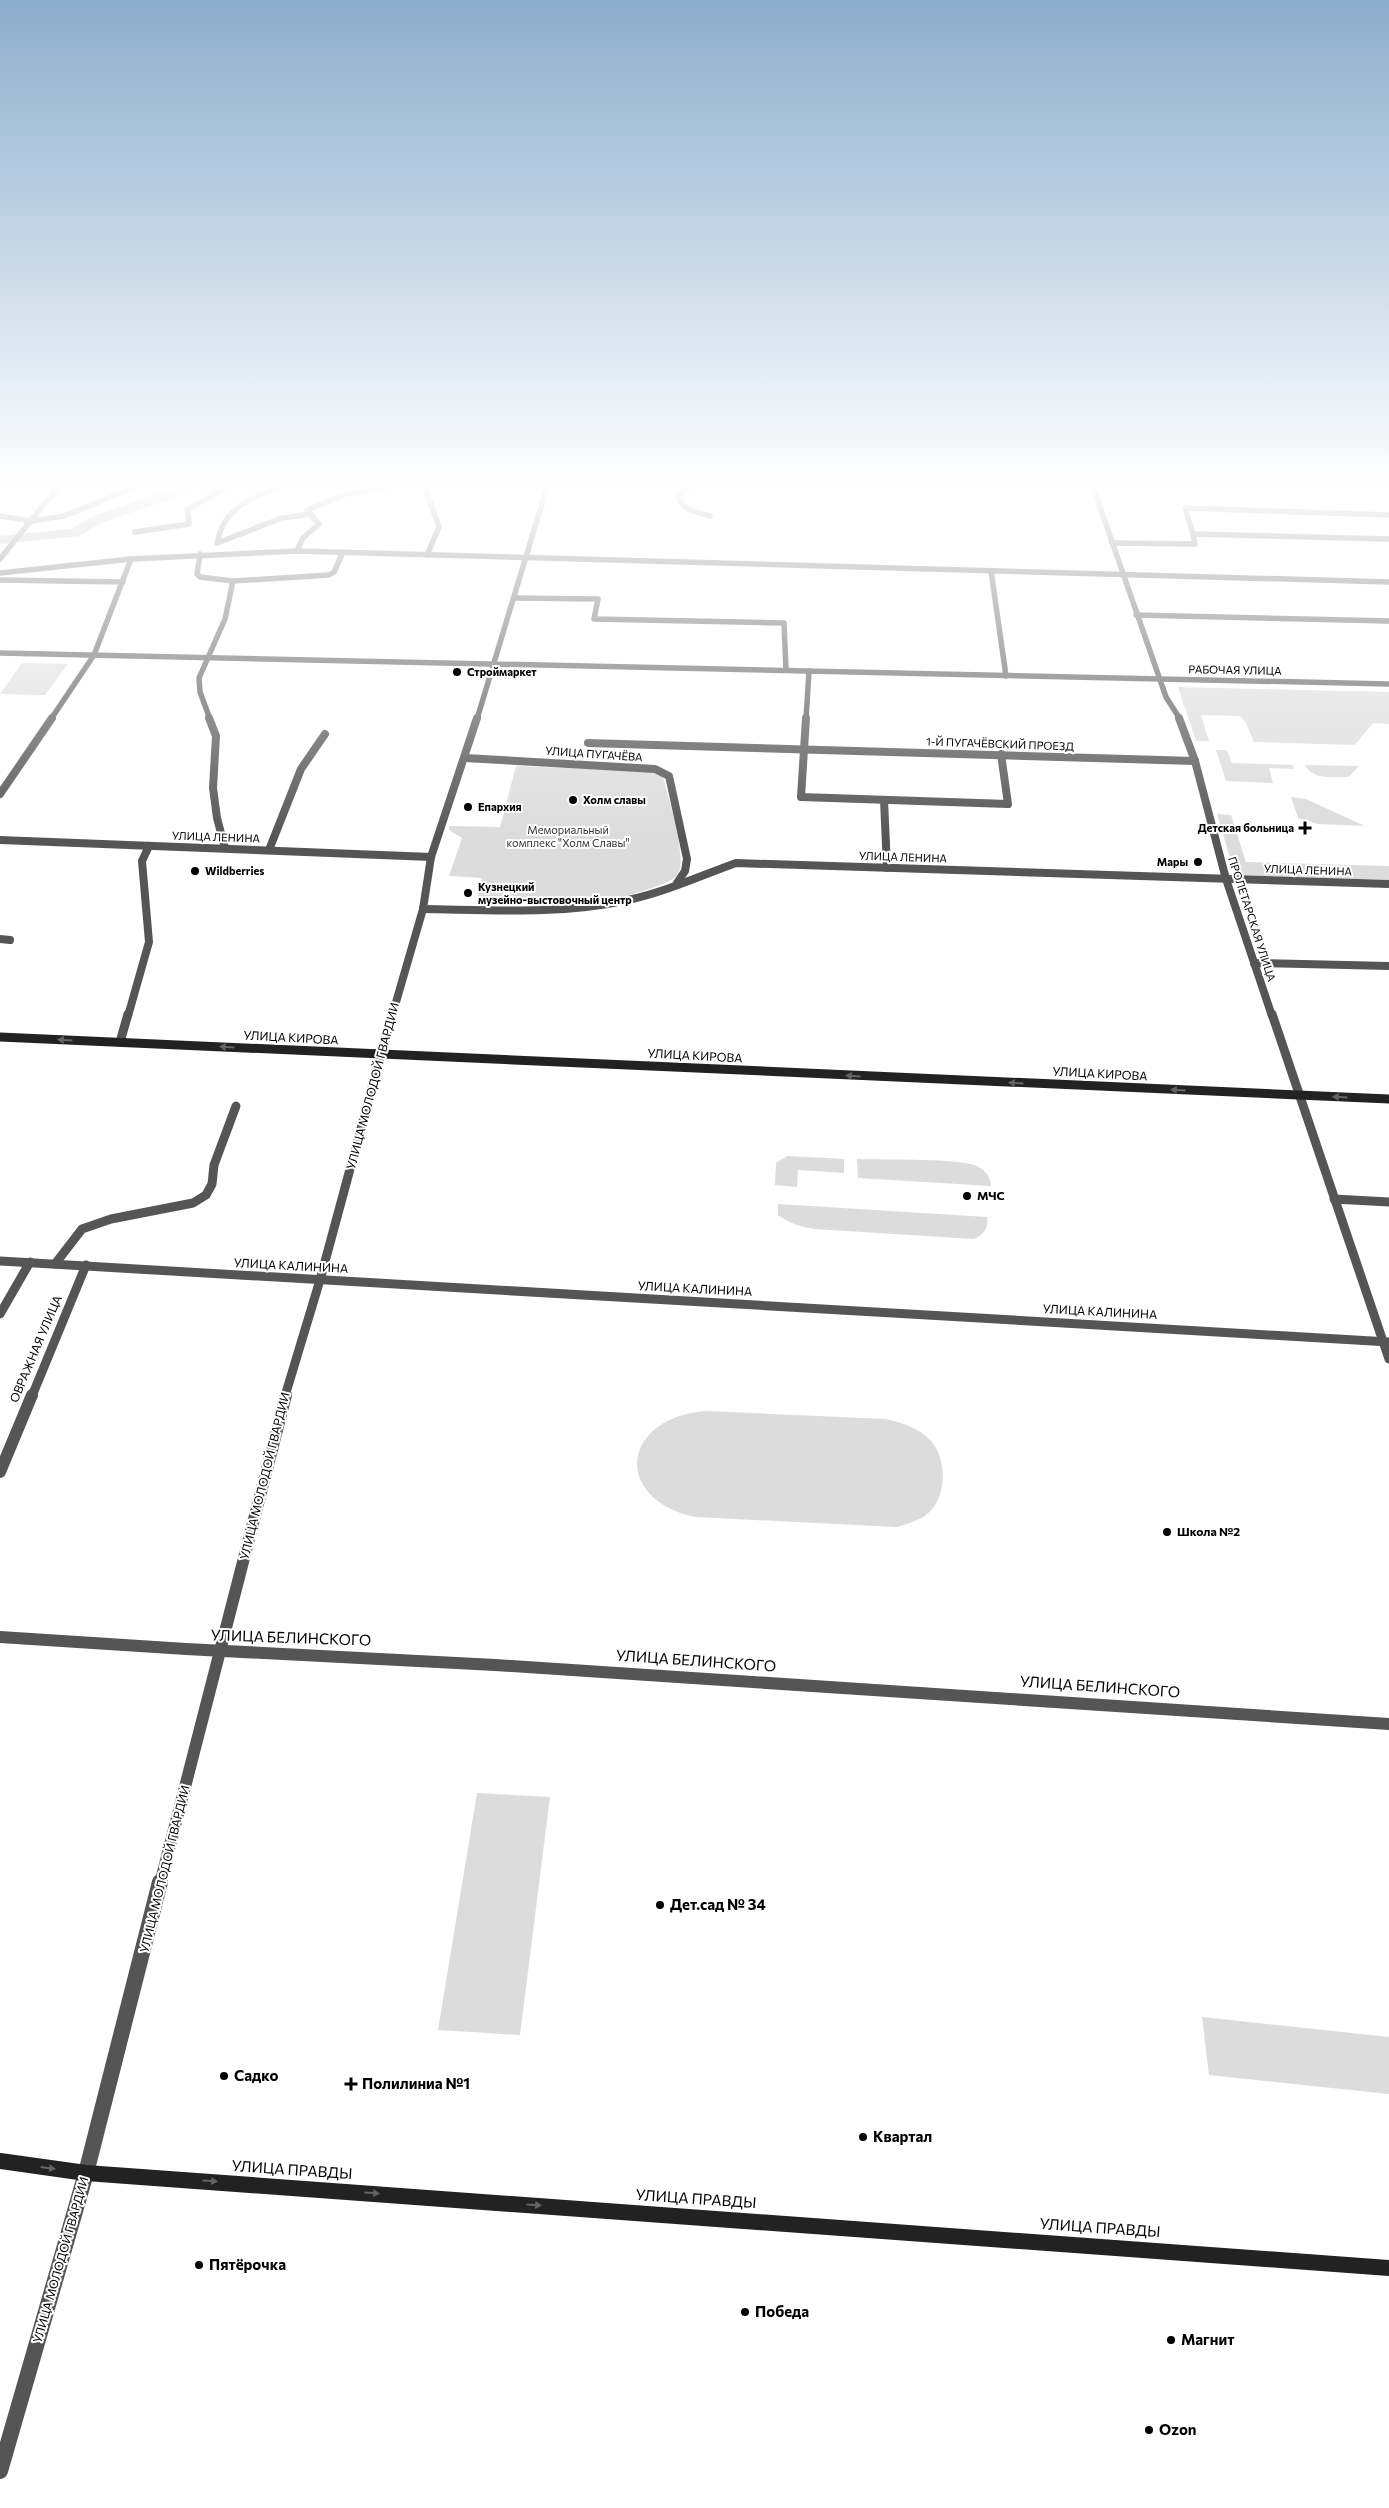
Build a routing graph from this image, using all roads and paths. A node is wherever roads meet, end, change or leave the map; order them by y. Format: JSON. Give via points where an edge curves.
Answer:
{"nodes":[{"id":1,"x":114,"y":604,"type":"edge"},
{"id":2,"x":228,"y":604,"type":"edge"},
{"id":3,"x":512,"y":604,"type":"edge"},
{"id":4,"x":597,"y":604,"type":"edge"},
{"id":5,"x":996,"y":604,"type":"edge"},
{"id":6,"x":1132,"y":604,"type":"edge"},
{"id":7,"x":1136,"y":615,"type":"junction"},
{"id":8,"x":1389,"y":621,"type":"edge"},
{"id":9,"x":0,"y":653,"type":"edge"},
{"id":10,"x":94,"y":656,"type":"junction"},
{"id":11,"x":209,"y":657,"type":"junction"},
{"id":12,"x":493,"y":664,"type":"junction"},
{"id":13,"x":786,"y":670,"type":"junction"},
{"id":14,"x":809,"y":671,"type":"junction"},
{"id":15,"x":1006,"y":676,"type":"junction"},
{"id":16,"x":1160,"y":678,"type":"junction"},
{"id":17,"x":1389,"y":684,"type":"edge"},
{"id":18,"x":325,"y":734,"type":"dead end"},
{"id":19,"x":588,"y":743,"type":"dead end"},
{"id":20,"x":805,"y":748,"type":"junction"},
{"id":21,"x":1001,"y":754,"type":"junction"},
{"id":22,"x":465,"y":758,"type":"junction"},
{"id":23,"x":1195,"y":761,"type":"junction"},
{"id":24,"x":0,"y":794,"type":"edge"},
{"id":25,"x":884,"y":800,"type":"junction"},
{"id":26,"x":0,"y":840,"type":"edge"},
{"id":27,"x":149,"y":846,"type":"junction"},
{"id":28,"x":225,"y":848,"type":"junction"},
{"id":29,"x":269,"y":850,"type":"junction"},
{"id":30,"x":431,"y":858,"type":"junction"},
{"id":31,"x":888,"y":868,"type":"junction"},
{"id":32,"x":1226,"y":879,"type":"junction"},
{"id":33,"x":677,"y":883,"type":"junction"},
{"id":34,"x":1389,"y":884,"type":"edge"},
{"id":35,"x":423,"y":909,"type":"junction"},
{"id":36,"x":0,"y":939,"type":"edge"},
{"id":37,"x":10,"y":940,"type":"dead end"},
{"id":38,"x":1254,"y":963,"type":"junction"},
{"id":39,"x":1389,"y":966,"type":"edge"},
{"id":40,"x":0,"y":1036,"type":"edge"},
{"id":41,"x":120,"y":1042,"type":"junction"},
{"id":42,"x":380,"y":1055,"type":"junction"},
{"id":43,"x":1299,"y":1095,"type":"junction"},
{"id":44,"x":1389,"y":1099,"type":"edge"},
{"id":45,"x":236,"y":1106,"type":"dead end"},
{"id":46,"x":1334,"y":1199,"type":"junction"},
{"id":47,"x":1389,"y":1202,"type":"edge"},
{"id":48,"x":0,"y":1261,"type":"edge"},
{"id":49,"x":30,"y":1262,"type":"junction"},
{"id":50,"x":55,"y":1264,"type":"junction"},
{"id":51,"x":86,"y":1266,"type":"junction"},
{"id":52,"x":320,"y":1280,"type":"junction"},
{"id":53,"x":0,"y":1314,"type":"edge"},
{"id":54,"x":1386,"y":1342,"type":"edge"},
{"id":55,"x":1389,"y":1359,"type":"edge"},
{"id":56,"x":0,"y":1472,"type":"edge"},
{"id":57,"x":0,"y":1637,"type":"edge"},
{"id":58,"x":221,"y":1652,"type":"junction"},
{"id":59,"x":1389,"y":1724,"type":"edge"},
{"id":60,"x":0,"y":2161,"type":"edge"},
{"id":61,"x":86,"y":2173,"type":"junction"},
{"id":62,"x":1389,"y":2268,"type":"edge"},
{"id":63,"x":0,"y":2471,"type":"edge"}],
"edges":[{"from":1,"to":10,"type":"street"},
{"from":2,"to":11,"type":"street"},
{"from":3,"to":12,"type":"street","name":"УЛИЦА МОЛОДОЙ ГВАРДИИ"},
{"from":4,"to":13,"type":"street","via":[[594,619],[784,623]]},
{"from":5,"to":15,"type":"street"},
{"from":6,"to":7,"type":"street","name":"ПРОЛЕТАРСКАЯ УЛИЦА"},
{"from":7,"to":8,"type":"street"},
{"from":7,"to":16,"type":"street","name":"ПРОЛЕТАРСКАЯ УЛИЦА"},
{"from":9,"to":10,"type":"street","name":"РАБОЧАЯ УЛИЦА"},
{"from":10,"to":11,"type":"street","name":"РАБОЧАЯ УЛИЦА"},
{"from":10,"to":24,"type":"street"},
{"from":11,"to":12,"type":"street","name":"РАБОЧАЯ УЛИЦА"},
{"from":11,"to":28,"type":"street","via":[[199,678],[216,736],[213,788]]},
{"from":12,"to":13,"type":"street","name":"РАБОЧАЯ УЛИЦА"},
{"from":12,"to":22,"type":"street","name":"УЛИЦА МОЛОДОЙ ГВАРДИИ"},
{"from":13,"to":14,"type":"street","name":"РАБОЧАЯ УЛИЦА"},
{"from":14,"to":15,"type":"street","name":"РАБОЧАЯ УЛИЦА"},
{"from":14,"to":20,"type":"street"},
{"from":15,"to":16,"type":"street","name":"РАБОЧАЯ УЛИЦА"},
{"from":16,"to":17,"type":"street","name":"РАБОЧАЯ УЛИЦА"},
{"from":16,"to":23,"type":"street","name":"ПРОЛЕТАРСКАЯ УЛИЦА","via":[[1166,698],[1181,721]]},
{"from":18,"to":29,"type":"street","via":[[301,769]]},
{"from":19,"to":20,"type":"street","name":"1-Й ПУГАЧЁВСКИЙ ПРОЕЗД"},
{"from":20,"to":21,"type":"street","name":"1-Й ПУГАЧЁВСКИЙ ПРОЕЗД"},
{"from":20,"to":25,"type":"street","via":[[801,797]]},
{"from":21,"to":23,"type":"street","name":"1-Й ПУГАЧЁВСКИЙ ПРОЕЗД"},
{"from":21,"to":25,"type":"street","via":[[1008,804]]},
{"from":22,"to":30,"type":"street","name":"УЛИЦА МОЛОДОЙ ГВАРДИИ"},
{"from":22,"to":33,"type":"street","name":"УЛИЦА ПУГАЧЁВА","via":[[655,769],[669,776],[687,859],[686,871]]},
{"from":23,"to":32,"type":"street","name":"ПРОЛЕТАРСКАЯ УЛИЦА"},
{"from":25,"to":31,"type":"street"},
{"from":26,"to":27,"type":"street","name":"УЛИЦА ЛЕНИНА"},
{"from":27,"to":28,"type":"street","name":"УЛИЦА ЛЕНИНА"},
{"from":27,"to":41,"type":"street","via":[[142,861],[149,942]]},
{"from":28,"to":29,"type":"street","name":"УЛИЦА ЛЕНИНА"},
{"from":29,"to":30,"type":"street","name":"УЛИЦА ЛЕНИНА"},
{"from":30,"to":35,"type":"street","name":"УЛИЦА МОЛОДОЙ ГВАРДИИ"},
{"from":31,"to":32,"type":"street","name":"УЛИЦА ЛЕНИНА"},
{"from":31,"to":33,"type":"street","name":"УЛИЦА ЛЕНИНА","via":[[736,862]]},
{"from":32,"to":34,"type":"street","name":"УЛИЦА ЛЕНИНА"},
{"from":32,"to":38,"type":"street","name":"ПРОЛЕТАРСКАЯ УЛИЦА"},
{"from":33,"to":35,"type":"street","name":"УЛИЦА ЛЕНИНА","via":[[652,894],[596,906]]},
{"from":35,"to":42,"type":"street","name":"УЛИЦА МОЛОДОЙ ГВАРДИИ"},
{"from":36,"to":37,"type":"street"},
{"from":38,"to":39,"type":"street"},
{"from":38,"to":43,"type":"street","name":"ПРОЛЕТАРСКАЯ УЛИЦА"},
{"from":41,"to":40,"type":"street","name":"УЛИЦА КИРОВА","one_way":true},
{"from":42,"to":41,"type":"street","name":"УЛИЦА КИРОВА","one_way":true},
{"from":43,"to":42,"type":"street","name":"УЛИЦА КИРОВА","one_way":true},
{"from":42,"to":52,"type":"street","name":"УЛИЦА МОЛОДОЙ ГВАРДИИ"},
{"from":44,"to":43,"type":"street","name":"УЛИЦА КИРОВА","one_way":true},
{"from":43,"to":46,"type":"street","name":"ПРОЛЕТАРСКАЯ УЛИЦА"},
{"from":45,"to":50,"type":"street","via":[[206,1195],[194,1203],[111,1219],[82,1229]]},
{"from":46,"to":47,"type":"street"},
{"from":46,"to":54,"type":"street","name":"ПРОЛЕТАРСКАЯ УЛИЦА"},
{"from":48,"to":49,"type":"street","name":"УЛИЦА КАЛИНИНА"},
{"from":49,"to":50,"type":"street","name":"УЛИЦА КАЛИНИНА"},
{"from":49,"to":53,"type":"street"},
{"from":50,"to":51,"type":"street","name":"УЛИЦА КАЛИНИНА"},
{"from":51,"to":52,"type":"street","name":"УЛИЦА КАЛИНИНА"},
{"from":51,"to":56,"type":"street","name":"ОВРАЖНАЯ УЛИЦА"},
{"from":52,"to":54,"type":"street","name":"УЛИЦА КАЛИНИНА"},
{"from":52,"to":58,"type":"street","name":"УЛИЦА МОЛОДОЙ ГВАРДИИ","via":[[284,1400]]},
{"from":54,"to":55,"type":"street","name":"ПРОЛЕТАРСКАЯ УЛИЦА"},
{"from":57,"to":58,"type":"street","name":"УЛИЦА БЕЛИНСКОГО"},
{"from":58,"to":59,"type":"street","name":"УЛИЦА БЕЛИНСКОГО","via":[[495,1664]]},
{"from":58,"to":61,"type":"street","name":"УЛИЦА МОЛОДОЙ ГВАРДИИ"},
{"from":60,"to":61,"type":"street","name":"УЛИЦА ПРАВДЫ","one_way":true},
{"from":61,"to":62,"type":"street","name":"УЛИЦА ПРАВДЫ","one_way":true},
{"from":61,"to":63,"type":"street","name":"УЛИЦА МОЛОДОЙ ГВАРДИИ"}]}
